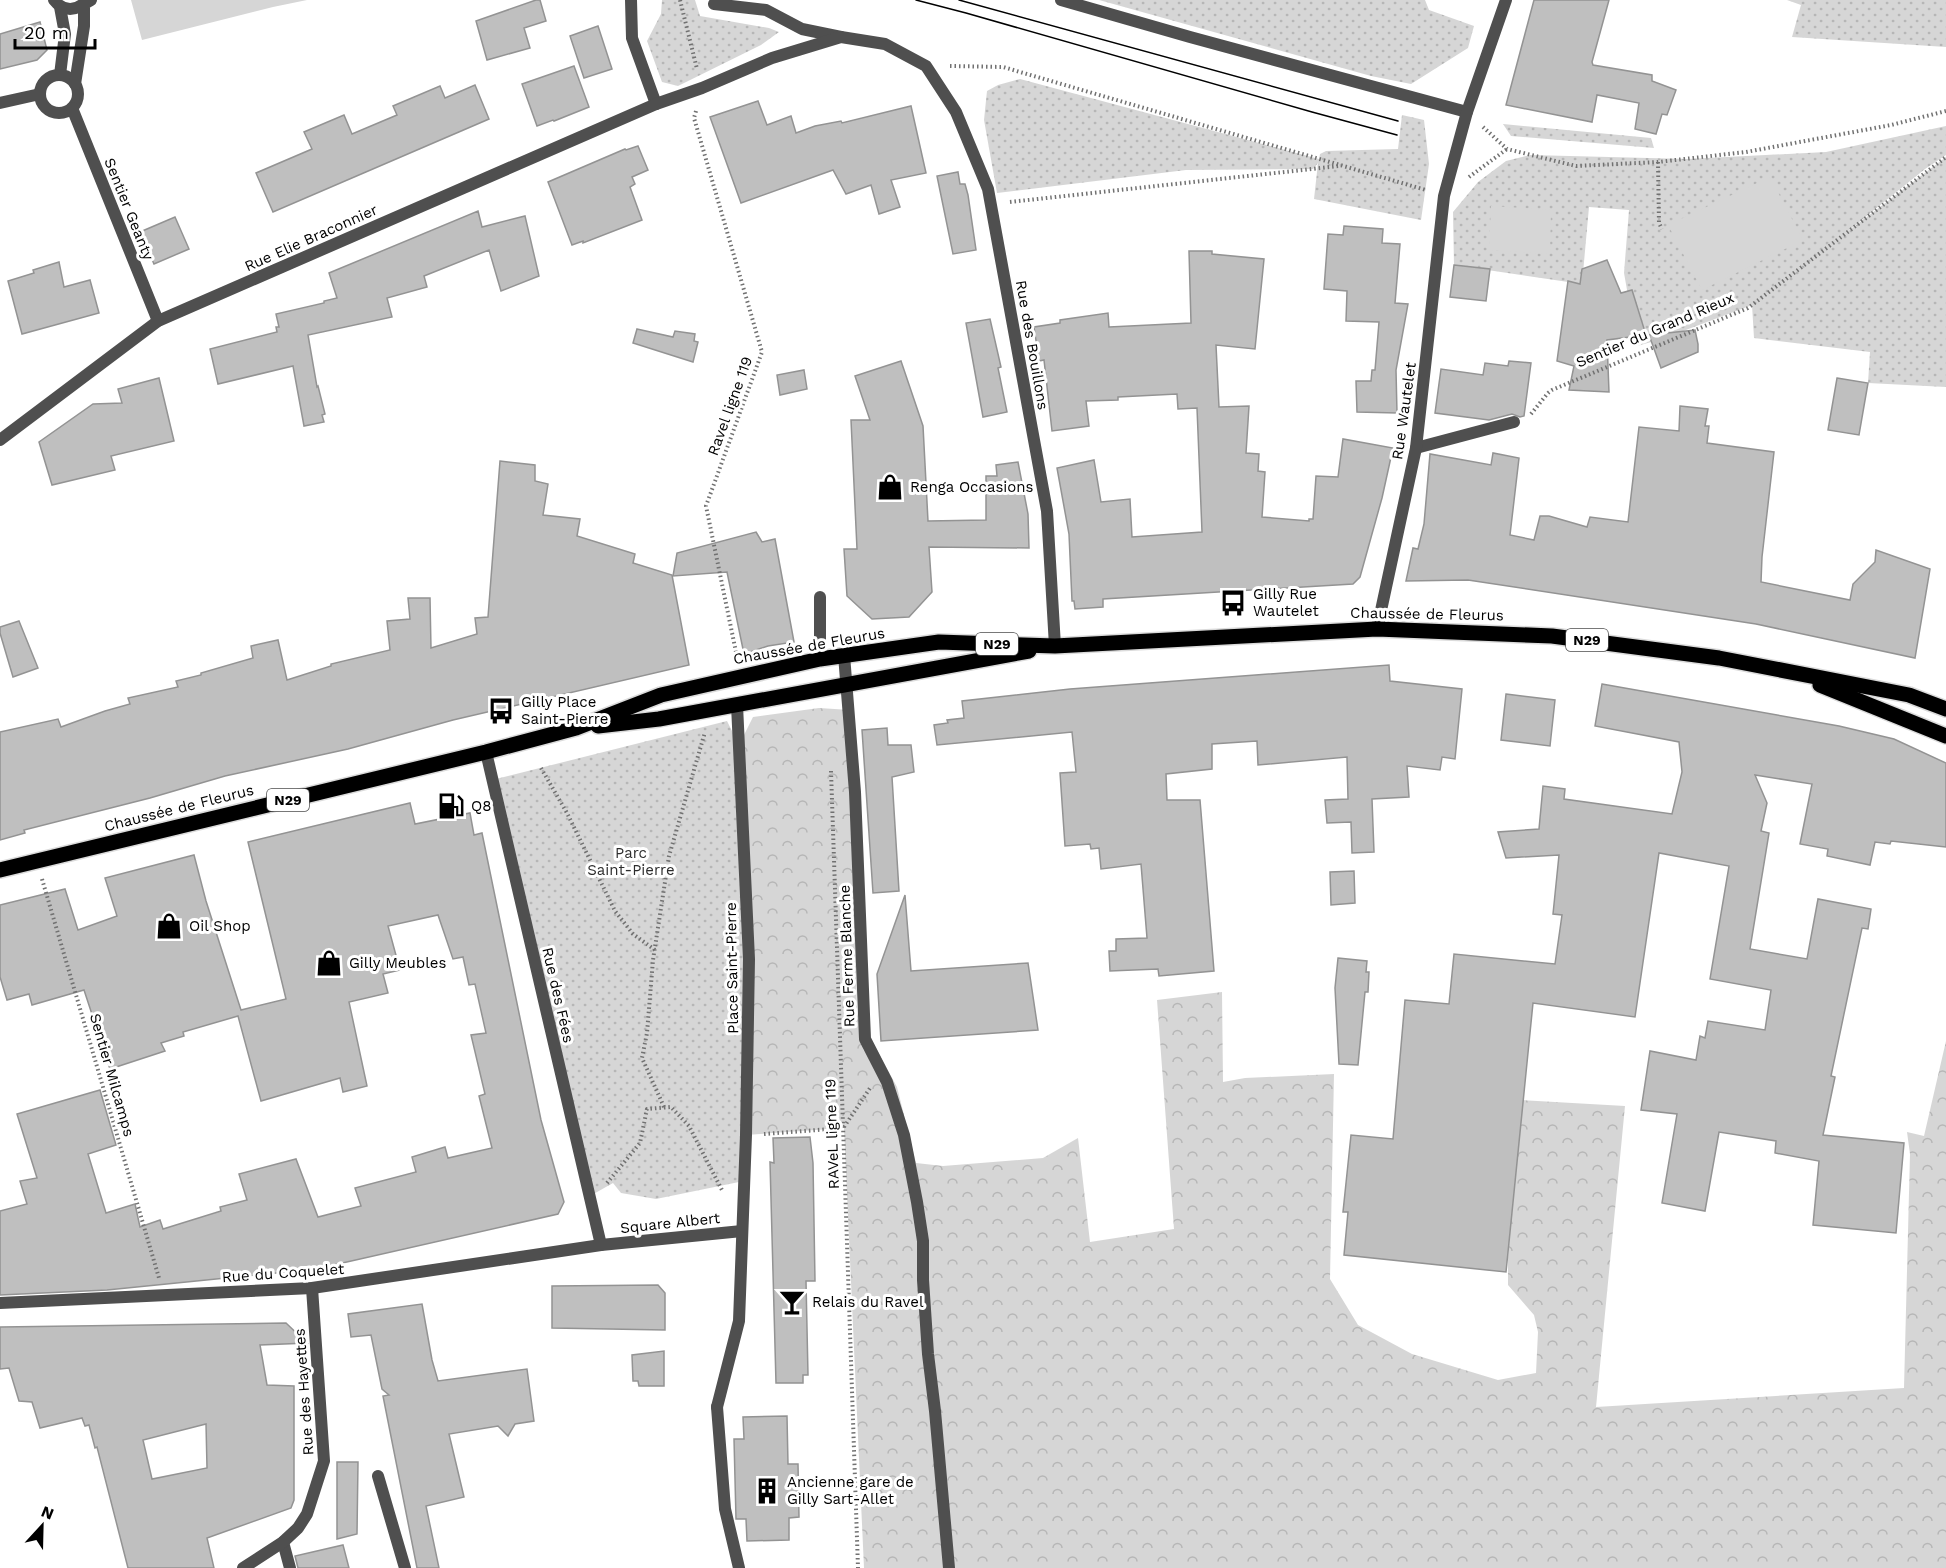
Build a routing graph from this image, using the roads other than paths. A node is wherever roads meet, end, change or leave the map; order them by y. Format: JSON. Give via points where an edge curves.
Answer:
{"nodes":[{"id":1,"x":632,"y":0,"type":"edge"},
{"id":2,"x":1061,"y":0,"type":"edge"},
{"id":3,"x":1506,"y":0,"type":"edge"},
{"id":4,"x":87,"y":1,"type":"edge"},
{"id":5,"x":57,"y":3,"type":"edge"},
{"id":6,"x":714,"y":4,"type":"dead end"},
{"id":7,"x":841,"y":37,"type":"junction"},
{"id":8,"x":926,"y":66,"type":"joint"},
{"id":9,"x":60,"y":75,"type":"junction"},
{"id":10,"x":75,"y":84,"type":"junction"},
{"id":11,"x":40,"y":94,"type":"junction"},
{"id":12,"x":0,"y":104,"type":"edge"},
{"id":13,"x":656,"y":104,"type":"junction"},
{"id":14,"x":72,"y":108,"type":"junction"},
{"id":15,"x":1467,"y":112,"type":"junction"},
{"id":16,"x":158,"y":321,"type":"junction"},
{"id":17,"x":1514,"y":422,"type":"road end"},
{"id":18,"x":0,"y":440,"type":"edge"},
{"id":19,"x":1416,"y":448,"type":"junction"},
{"id":20,"x":820,"y":597,"type":"dead end"},
{"id":21,"x":1377,"y":629,"type":"junction"},
{"id":22,"x":1055,"y":646,"type":"junction"},
{"id":23,"x":844,"y":656,"type":"junction"},
{"id":24,"x":820,"y":659,"type":"junction"},
{"id":25,"x":1795,"y":674,"type":"junction"},
{"id":26,"x":846,"y":684,"type":"junction"},
{"id":27,"x":737,"y":705,"type":"junction"},
{"id":28,"x":1946,"y":709,"type":"edge"},
{"id":29,"x":576,"y":728,"type":"junction"},
{"id":30,"x":1946,"y":736,"type":"edge"},
{"id":31,"x":486,"y":752,"type":"junction"},
{"id":32,"x":0,"y":870,"type":"edge"},
{"id":33,"x":742,"y":1231,"type":"junction"},
{"id":34,"x":601,"y":1245,"type":"junction"},
{"id":35,"x":312,"y":1288,"type":"junction"},
{"id":36,"x":0,"y":1303,"type":"edge"},
{"id":37,"x":378,"y":1476,"type":"dead end"},
{"id":38,"x":283,"y":1542,"type":"junction"},
{"id":39,"x":243,"y":1568,"type":"edge"},
{"id":40,"x":290,"y":1568,"type":"edge"},
{"id":41,"x":405,"y":1568,"type":"edge"},
{"id":42,"x":739,"y":1568,"type":"edge"},
{"id":43,"x":949,"y":1568,"type":"edge"}],
"edges":[{"from":1,"to":13,"type":"street","via":[[632,38]]},
{"from":2,"to":15,"type":"street"},
{"from":3,"to":15,"type":"street"},
{"from":4,"to":5,"type":"street","via":[[72,10]]},
{"from":4,"to":10,"type":"street"},
{"from":5,"to":9,"type":"street","via":[[65,34]]},
{"from":6,"to":7,"type":"street","via":[[766,10],[802,29]]},
{"from":7,"to":8,"type":"street","name":"Rue Elie Braconnier","via":[[885,44]]},
{"from":7,"to":13,"type":"street","name":"Rue Elie Braconnier","via":[[772,58]]},
{"from":8,"to":22,"type":"street","name":"Rue des Bouillons","via":[[956,112],[988,189],[1047,511]]},
{"from":9,"to":10,"type":"street"},
{"from":9,"to":11,"type":"street","via":[[48,78]]},
{"from":10,"to":14,"type":"street","via":[[78,96]]},
{"from":11,"to":12,"type":"street"},
{"from":11,"to":14,"type":"street","via":[[44,106],[55,112]]},
{"from":13,"to":16,"type":"street","name":"Rue Elie Braconnier"},
{"from":14,"to":16,"type":"street","name":"Sentier Geanty"},
{"from":15,"to":19,"type":"street","name":"Rue Wautelet","via":[[1444,195]]},
{"from":16,"to":18,"type":"street","name":"Rue Elie Braconnier"},
{"from":17,"to":19,"type":"street"},
{"from":19,"to":21,"type":"street","name":"Rue Wautelet"},
{"from":20,"to":24,"type":"street"},
{"from":21,"to":22,"type":"main road","name":"Chaussée de Fleurus","number":"N29"},
{"from":21,"to":25,"type":"main road","name":"Chaussée de Fleurus","number":"N29","via":[[1552,636],[1719,658]]},
{"from":22,"to":23,"type":"main road","name":"Chaussée de Fleurus","number":"N29","via":[[939,642]]},
{"from":22,"to":26,"type":"main road","name":"Chaussée de Fleurus","number":"N29"},
{"from":23,"to":24,"type":"main road","name":"Chaussée de Fleurus","number":"N29"},
{"from":23,"to":26,"type":"street","name":"Rue Ferme Blanche"},
{"from":24,"to":29,"type":"main road","name":"Chaussée de Fleurus","number":"N29","via":[[661,695]]},
{"from":25,"to":28,"type":"main road","name":"Chaussée de Fleurus","number":"N29","via":[[1909,695]]},
{"from":25,"to":30,"type":"main road","name":"Chaussée de Fleurus","number":"N29"},
{"from":26,"to":27,"type":"main road","name":"Chaussée de Fleurus","number":"N29"},
{"from":26,"to":43,"type":"street","name":"Rue Ferme Blanche","via":[[855,792],[865,1039],[887,1082],[904,1135],[923,1241],[928,1354]]},
{"from":27,"to":29,"type":"main road","name":"Chaussée de Fleurus","number":"N29"},
{"from":27,"to":33,"type":"street","name":"Place Saint-Pierre","via":[[749,959]]},
{"from":29,"to":31,"type":"main road","name":"Chaussée de Fleurus","number":"N29"},
{"from":31,"to":32,"type":"main road","name":"Chaussée de Fleurus","number":"N29"},
{"from":31,"to":34,"type":"street","name":"Rue des Fées"},
{"from":33,"to":34,"type":"street","name":"Square Albert"},
{"from":33,"to":42,"type":"street","name":"Square Albert","via":[[739,1321],[717,1407],[725,1509]]},
{"from":34,"to":35,"type":"street","name":"Rue du Coquelet"},
{"from":35,"to":36,"type":"street","name":"Rue du Coquelet"},
{"from":35,"to":38,"type":"street","name":"Rue des Hayettes","via":[[324,1461],[307,1514]]},
{"from":37,"to":41,"type":"street"},
{"from":38,"to":39,"type":"street","name":"Rue des Hayettes"},
{"from":38,"to":40,"type":"street"}]}
